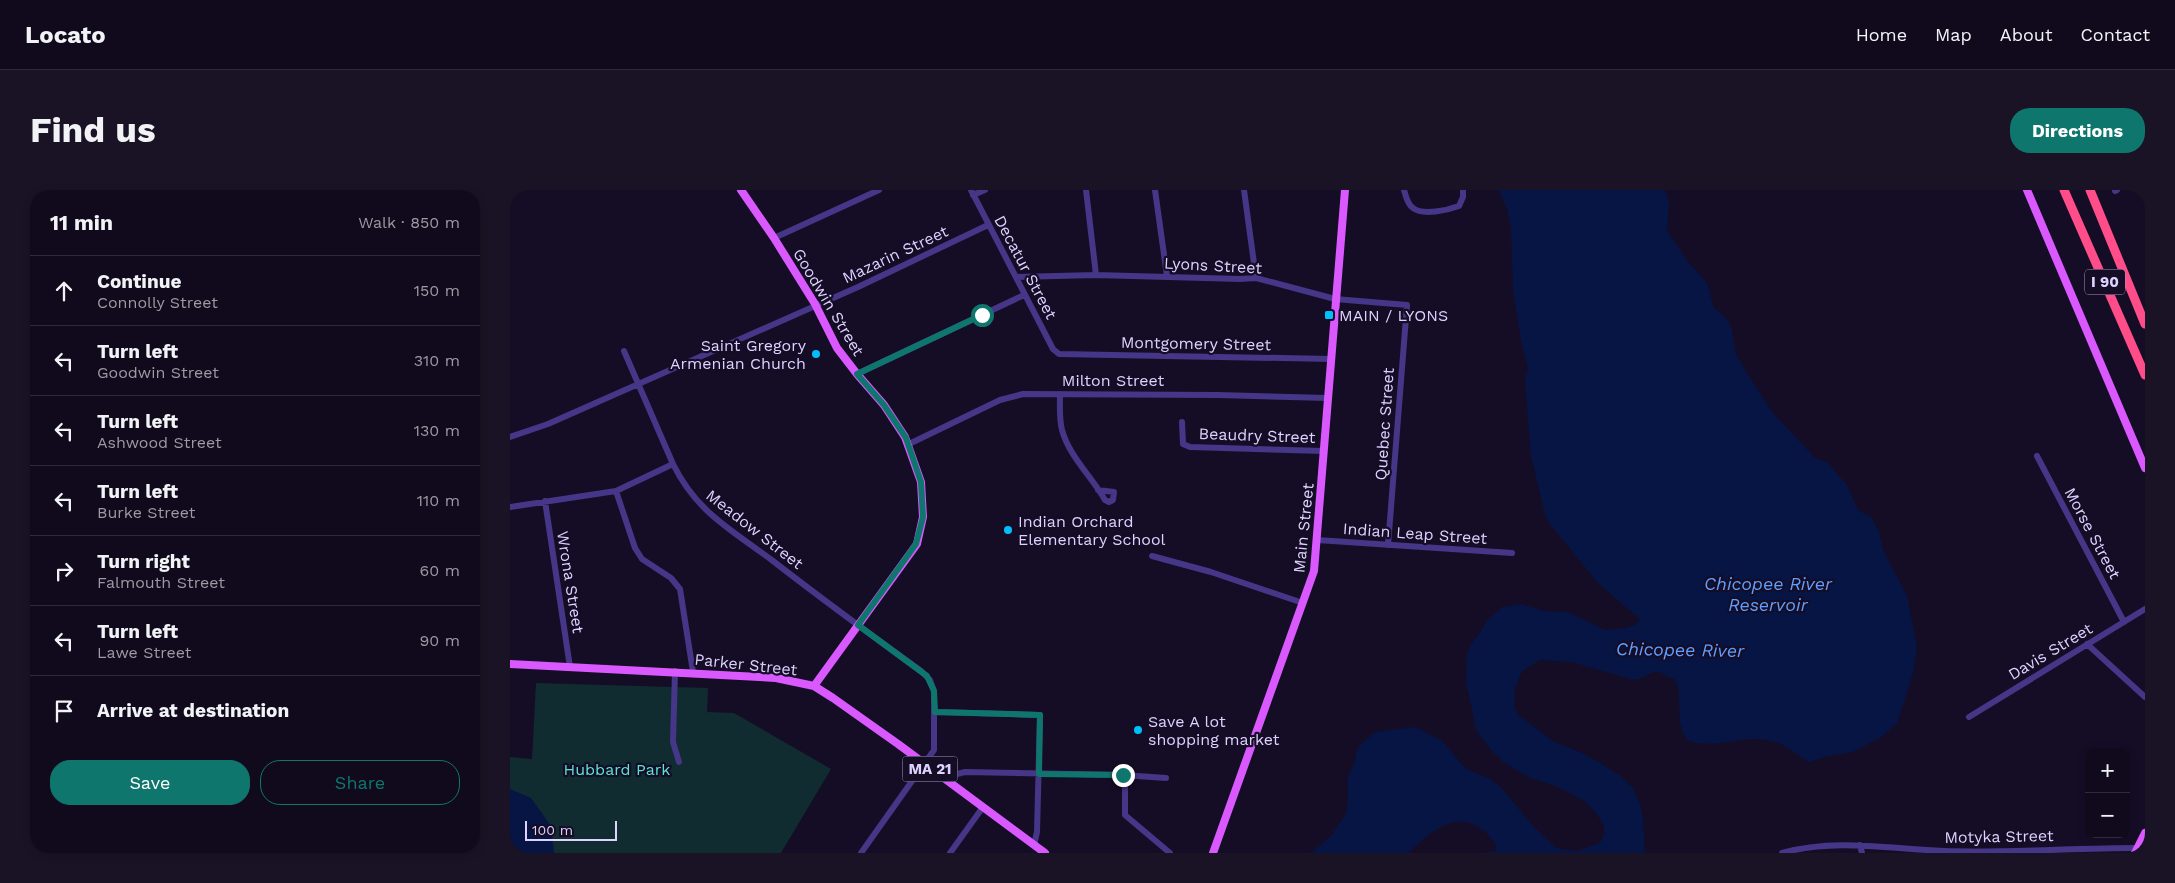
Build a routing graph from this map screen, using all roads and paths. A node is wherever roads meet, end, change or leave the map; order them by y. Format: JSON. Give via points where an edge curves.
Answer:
{"nodes":[{"id":1,"x":741,"y":190,"type":"edge"},
{"id":2,"x":879,"y":190,"type":"edge"},
{"id":3,"x":985,"y":190,"type":"edge"},
{"id":4,"x":1086,"y":190,"type":"edge"},
{"id":5,"x":1155,"y":190,"type":"edge"},
{"id":6,"x":1244,"y":190,"type":"edge"},
{"id":7,"x":1345,"y":190,"type":"edge"},
{"id":8,"x":1404,"y":190,"type":"edge"},
{"id":9,"x":1463,"y":190,"type":"edge"},
{"id":10,"x":2027,"y":190,"type":"edge"},
{"id":11,"x":2064,"y":190,"type":"edge"},
{"id":12,"x":2090,"y":190,"type":"edge"},
{"id":13,"x":972,"y":193,"type":"edge"},
{"id":14,"x":988,"y":225,"type":"junction"},
{"id":15,"x":774,"y":238,"type":"junction"},
{"id":16,"x":1096,"y":275,"type":"junction"},
{"id":17,"x":1167,"y":276,"type":"junction"},
{"id":18,"x":1016,"y":277,"type":"junction"},
{"id":19,"x":1256,"y":278,"type":"junction"},
{"id":20,"x":1024,"y":295,"type":"junction"},
{"id":21,"x":1335,"y":299,"type":"junction"},
{"id":22,"x":815,"y":304,"type":"junction"},
{"id":23,"x":1407,"y":305,"type":"joint"},
{"id":24,"x":2145,"y":324,"type":"edge"},
{"id":25,"x":624,"y":351,"type":"dead end"},
{"id":26,"x":1059,"y":354,"type":"joint"},
{"id":27,"x":1332,"y":359,"type":"junction"},
{"id":28,"x":857,"y":374,"type":"junction"},
{"id":29,"x":2145,"y":375,"type":"edge"},
{"id":30,"x":638,"y":384,"type":"junction"},
{"id":31,"x":1060,"y":394,"type":"junction"},
{"id":32,"x":1328,"y":398,"type":"junction"},
{"id":33,"x":1182,"y":422,"type":"dead end"},
{"id":34,"x":510,"y":437,"type":"edge"},
{"id":35,"x":909,"y":444,"type":"junction"},
{"id":36,"x":1324,"y":451,"type":"junction"},
{"id":37,"x":2037,"y":456,"type":"dead end"},
{"id":38,"x":673,"y":464,"type":"junction"},
{"id":39,"x":2145,"y":468,"type":"edge"},
{"id":40,"x":1098,"y":490,"type":"dead end"},
{"id":41,"x":616,"y":491,"type":"junction"},
{"id":42,"x":545,"y":501,"type":"junction"},
{"id":43,"x":510,"y":507,"type":"edge"},
{"id":44,"x":1317,"y":540,"type":"junction"},
{"id":45,"x":1388,"y":545,"type":"junction"},
{"id":46,"x":1512,"y":553,"type":"dead end"},
{"id":47,"x":1152,"y":556,"type":"dead end"},
{"id":48,"x":1304,"y":603,"type":"junction"},
{"id":49,"x":2145,"y":609,"type":"edge"},
{"id":50,"x":2124,"y":622,"type":"junction"},
{"id":51,"x":858,"y":625,"type":"junction"},
{"id":52,"x":2087,"y":644,"type":"junction"},
{"id":53,"x":510,"y":664,"type":"edge"},
{"id":54,"x":570,"y":666,"type":"junction"},
{"id":55,"x":675,"y":671,"type":"junction"},
{"id":56,"x":693,"y":672,"type":"junction"},
{"id":57,"x":814,"y":686,"type":"junction"},
{"id":58,"x":2145,"y":697,"type":"edge"},
{"id":59,"x":935,"y":712,"type":"junction"},
{"id":60,"x":1969,"y":717,"type":"dead end"},
{"id":61,"x":679,"y":762,"type":"dead end"},
{"id":62,"x":925,"y":765,"type":"junction"},
{"id":63,"x":1039,"y":774,"type":"junction"},
{"id":64,"x":1125,"y":775,"type":"junction"},
{"id":65,"x":1166,"y":778,"type":"dead end"},
{"id":66,"x":946,"y":780,"type":"junction"},
{"id":67,"x":983,"y":806,"type":"junction"},
{"id":68,"x":2145,"y":833,"type":"edge"},
{"id":69,"x":1034,"y":845,"type":"junction"},
{"id":70,"x":1860,"y":845,"type":"junction"},
{"id":71,"x":2137,"y":850,"type":"edge"},
{"id":72,"x":1945,"y":852,"type":"edge"},
{"id":73,"x":861,"y":853,"type":"edge"},
{"id":74,"x":950,"y":853,"type":"edge"},
{"id":75,"x":1045,"y":853,"type":"edge"},
{"id":76,"x":1170,"y":853,"type":"edge"},
{"id":77,"x":1213,"y":853,"type":"edge"},
{"id":78,"x":1782,"y":853,"type":"edge"},
{"id":79,"x":1862,"y":853,"type":"edge"}],
"edges":[{"from":1,"to":15,"type":"main road","name":"Goodwin Street"},
{"from":2,"to":15,"type":"street"},
{"from":3,"to":13,"type":"street"},
{"from":4,"to":16,"type":"street"},
{"from":5,"to":17,"type":"street"},
{"from":6,"to":19,"type":"street"},
{"from":7,"to":21,"type":"main road","name":"Main Street"},
{"from":8,"to":9,"type":"street","via":[[1409,204],[1421,212],[1455,207],[1462,202]]},
{"from":10,"to":39,"type":"main road"},
{"from":11,"to":29,"type":"highway","number":"I 90"},
{"from":12,"to":24,"type":"highway","number":"I 90"},
{"from":13,"to":14,"type":"street","name":"Decatur Street"},
{"from":14,"to":18,"type":"street","name":"Decatur Street"},
{"from":14,"to":22,"type":"street","name":"Mazarin Street"},
{"from":15,"to":22,"type":"main road","name":"Goodwin Street"},
{"from":16,"to":17,"type":"street","name":"Lyons Street"},
{"from":16,"to":18,"type":"street","name":"Lyons Street"},
{"from":17,"to":19,"type":"street","name":"Lyons Street"},
{"from":18,"to":20,"type":"street","name":"Decatur Street"},
{"from":19,"to":21,"type":"street","name":"Lyons Street"},
{"from":20,"to":26,"type":"street","name":"Decatur Street","via":[[1053,349]]},
{"from":20,"to":28,"type":"street"},
{"from":21,"to":23,"type":"street","name":"Lyons Street"},
{"from":21,"to":27,"type":"main road","name":"Main Street"},
{"from":22,"to":28,"type":"main road","name":"Goodwin Street","via":[[837,348]]},
{"from":22,"to":30,"type":"street","name":"Mazarin Street"},
{"from":23,"to":45,"type":"street","name":"Quebec Street"},
{"from":25,"to":30,"type":"street","name":"Meadow Street"},
{"from":26,"to":27,"type":"street","name":"Montgomery Street"},
{"from":27,"to":32,"type":"main road","name":"Main Street"},
{"from":28,"to":35,"type":"main road","name":"Goodwin Street","via":[[884,405]]},
{"from":30,"to":34,"type":"street","name":"Mazarin Street"},
{"from":30,"to":38,"type":"street","name":"Meadow Street"},
{"from":31,"to":32,"type":"street","name":"Milton Street"},
{"from":31,"to":35,"type":"street","name":"Milton Street","via":[[1006,398]]},
{"from":31,"to":40,"type":"street","via":[[1062,431]]},
{"from":32,"to":36,"type":"main road","name":"Main Street"},
{"from":33,"to":36,"type":"street","name":"Beaudry Street","via":[[1183,444],[1190,447]]},
{"from":35,"to":51,"type":"main road","name":"Goodwin Street","via":[[921,482],[923,517],[916,544]]},
{"from":36,"to":44,"type":"main road","name":"Main Street"},
{"from":37,"to":50,"type":"street","name":"Morse Street"},
{"from":38,"to":41,"type":"street"},
{"from":38,"to":51,"type":"street","name":"Meadow Street","via":[[681,481],[704,509]]},
{"from":41,"to":42,"type":"street"},
{"from":41,"to":56,"type":"street","via":[[635,548],[642,559],[671,578],[680,589]]},
{"from":42,"to":43,"type":"street"},
{"from":42,"to":54,"type":"street","name":"Wrona Street"},
{"from":44,"to":45,"type":"street","name":"Indian Leap Street"},
{"from":44,"to":48,"type":"main road","name":"Main Street","via":[[1314,571]]},
{"from":45,"to":46,"type":"street","name":"Indian Leap Street"},
{"from":47,"to":48,"type":"street"},
{"from":48,"to":77,"type":"main road","name":"Main Street"},
{"from":49,"to":50,"type":"street","name":"Davis Street"},
{"from":50,"to":52,"type":"street","name":"Davis Street"},
{"from":51,"to":57,"type":"main road","name":"Goodwin Street"},
{"from":51,"to":59,"type":"street","name":"Meadow Street","via":[[927,676],[934,691]]},
{"from":52,"to":58,"type":"street"},
{"from":52,"to":60,"type":"street","name":"Davis Street"},
{"from":53,"to":54,"type":"main road","name":"Parker Street","number":"MA 21"},
{"from":54,"to":55,"type":"main road","name":"Parker Street","number":"MA 21"},
{"from":55,"to":56,"type":"main road","name":"Parker Street","number":"MA 21"},
{"from":55,"to":61,"type":"street","via":[[673,742]]},
{"from":56,"to":57,"type":"main road","name":"Parker Street","number":"MA 21","via":[[776,678]]},
{"from":57,"to":62,"type":"main road","name":"Parker Street","number":"MA 21"},
{"from":59,"to":62,"type":"street","name":"Meadow Street","via":[[934,750]]},
{"from":59,"to":63,"type":"street","via":[[1040,715]]},
{"from":62,"to":66,"type":"main road","name":"Parker Street","number":"MA 21"},
{"from":62,"to":73,"type":"street","name":"Meadow Street"},
{"from":63,"to":64,"type":"street"},
{"from":63,"to":66,"type":"street","via":[[965,772],[953,774]]},
{"from":63,"to":69,"type":"street"},
{"from":64,"to":65,"type":"street"},
{"from":64,"to":76,"type":"street","via":[[1125,815]]},
{"from":66,"to":67,"type":"main road","name":"Parker Street","number":"MA 21"},
{"from":67,"to":69,"type":"main road","name":"Parker Street","number":"MA 21"},
{"from":67,"to":74,"type":"street"},
{"from":68,"to":71,"type":"main road"},
{"from":69,"to":75,"type":"main road","name":"Parker Street","number":"MA 21"},
{"from":70,"to":72,"type":"street","name":"Motyka Street"},
{"from":70,"to":78,"type":"street","name":"Motyka Street","via":[[1815,846]]},
{"from":70,"to":79,"type":"street"},
{"from":71,"to":72,"type":"street","name":"Motyka Street"}]}
